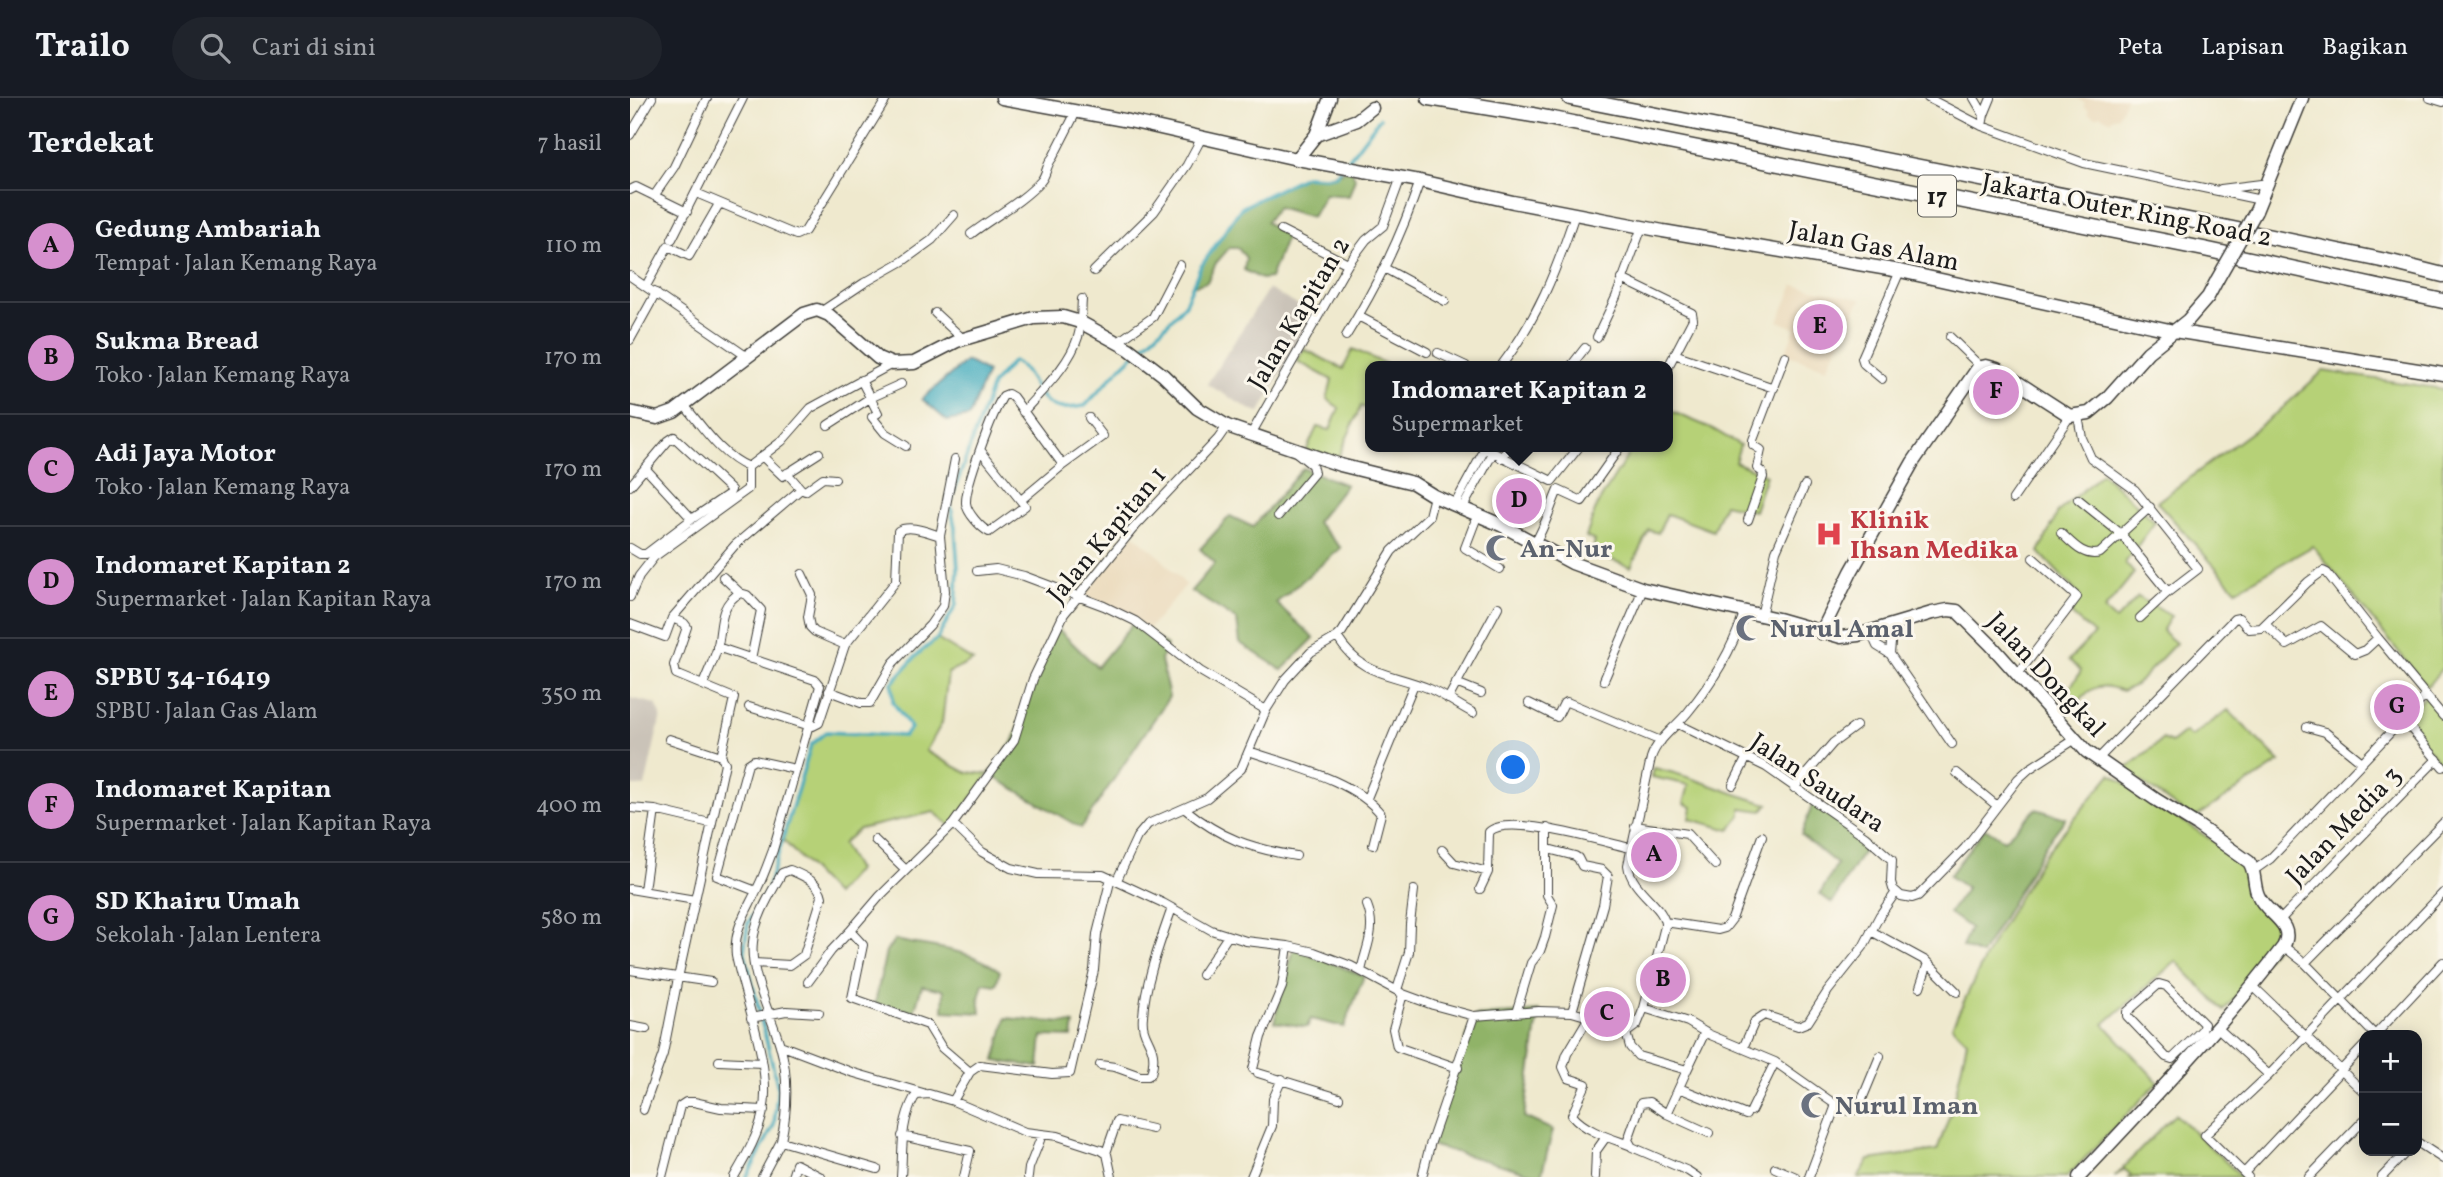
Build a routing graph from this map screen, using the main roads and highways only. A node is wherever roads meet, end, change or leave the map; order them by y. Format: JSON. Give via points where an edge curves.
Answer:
{"nodes":[{"id":1,"x":1429,"y":98,"type":"edge"},
{"id":2,"x":1570,"y":98,"type":"edge"},
{"id":3,"x":2443,"y":275,"type":"edge"},
{"id":4,"x":2443,"y":301,"type":"edge"}],
"edges":[{"from":1,"to":4,"type":"highway","name":"Jakarta Outer Ring Road 2","number":"17","via":[[2190,246]]},
{"from":2,"to":3,"type":"highway","name":"Jakarta Outer Ring Road 2","number":"17"}]}
